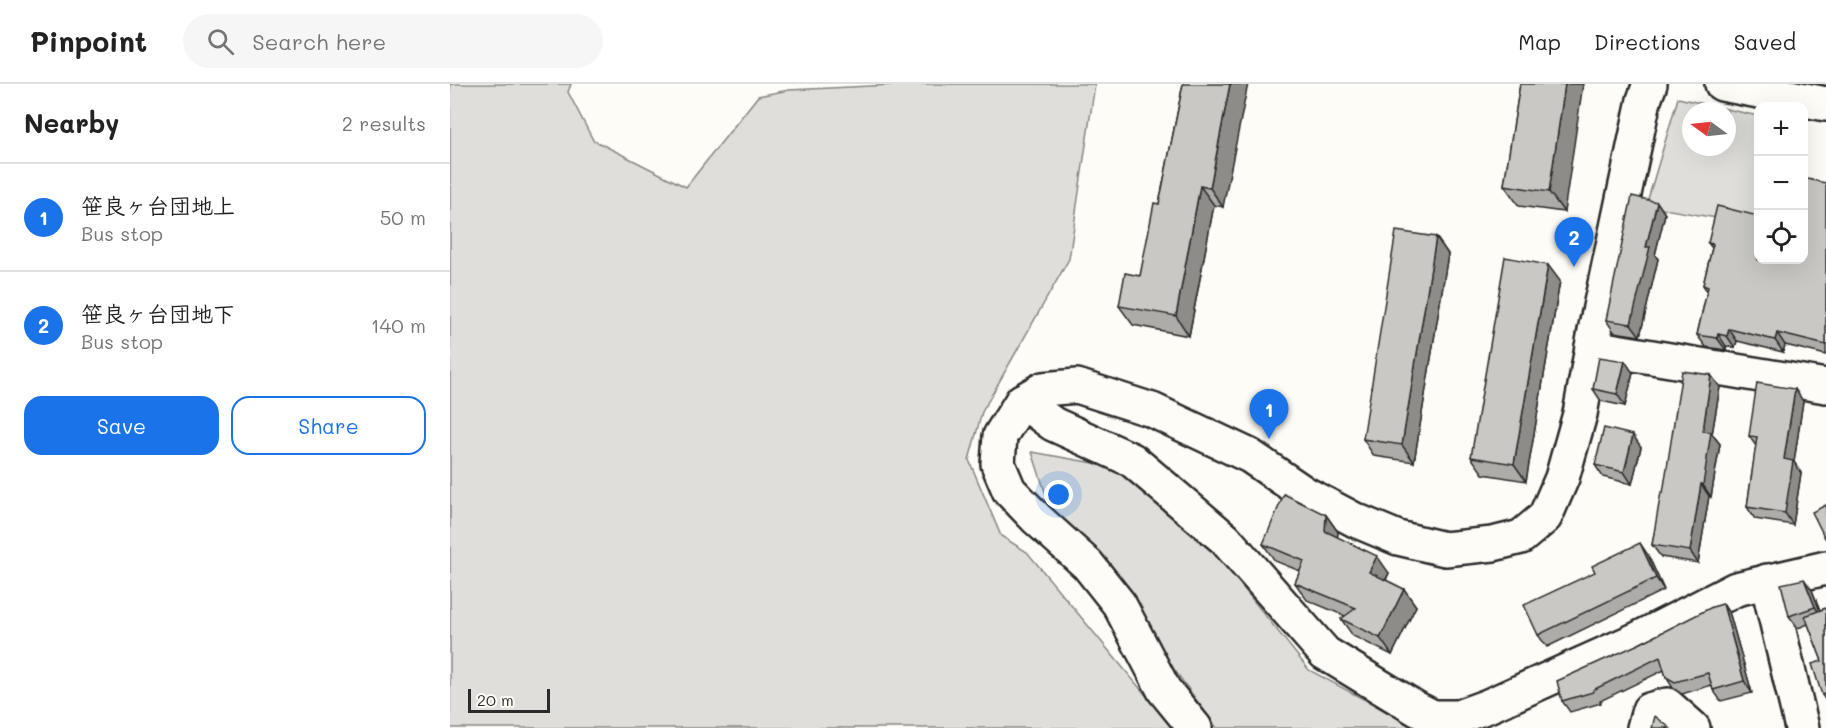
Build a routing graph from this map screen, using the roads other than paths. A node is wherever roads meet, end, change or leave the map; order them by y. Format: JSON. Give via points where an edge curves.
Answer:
{"nodes":[{"id":1,"x":1650,"y":84,"type":"edge"},
{"id":2,"x":1722,"y":84,"type":"edge"},
{"id":3,"x":1826,"y":104,"type":"edge"},
{"id":4,"x":1592,"y":347,"type":"junction"},
{"id":5,"x":1826,"y":386,"type":"edge"},
{"id":6,"x":1022,"y":401,"type":"junction"},
{"id":7,"x":1826,"y":568,"type":"edge"},
{"id":8,"x":1767,"y":581,"type":"junction"},
{"id":9,"x":1195,"y":728,"type":"edge"},
{"id":10,"x":1644,"y":728,"type":"edge"},
{"id":11,"x":1693,"y":728,"type":"edge"},
{"id":12,"x":1802,"y":728,"type":"edge"}],
"edges":[{"from":1,"to":4,"type":"street"},
{"from":2,"to":3,"type":"street"},
{"from":4,"to":5,"type":"street"},
{"from":4,"to":6,"type":"street","via":[[1580,414],[1562,478],[1545,518],[1521,537],[1445,549],[1398,538],[1355,520],[1304,493],[1250,456],[1152,410],[1077,386],[1043,389]]},
{"from":6,"to":8,"type":"street","via":[[1053,424],[1132,460],[1225,538],[1325,653],[1433,717],[1458,717],[1488,706],[1640,638],[1736,589]]},
{"from":6,"to":9,"type":"street","via":[[1000,436],[998,464],[1009,490],[1088,566],[1119,604],[1164,690]]},
{"from":7,"to":8,"type":"street"},
{"from":8,"to":12,"type":"street"},
{"from":10,"to":11,"type":"street","via":[[1649,710],[1667,705]]}]}
